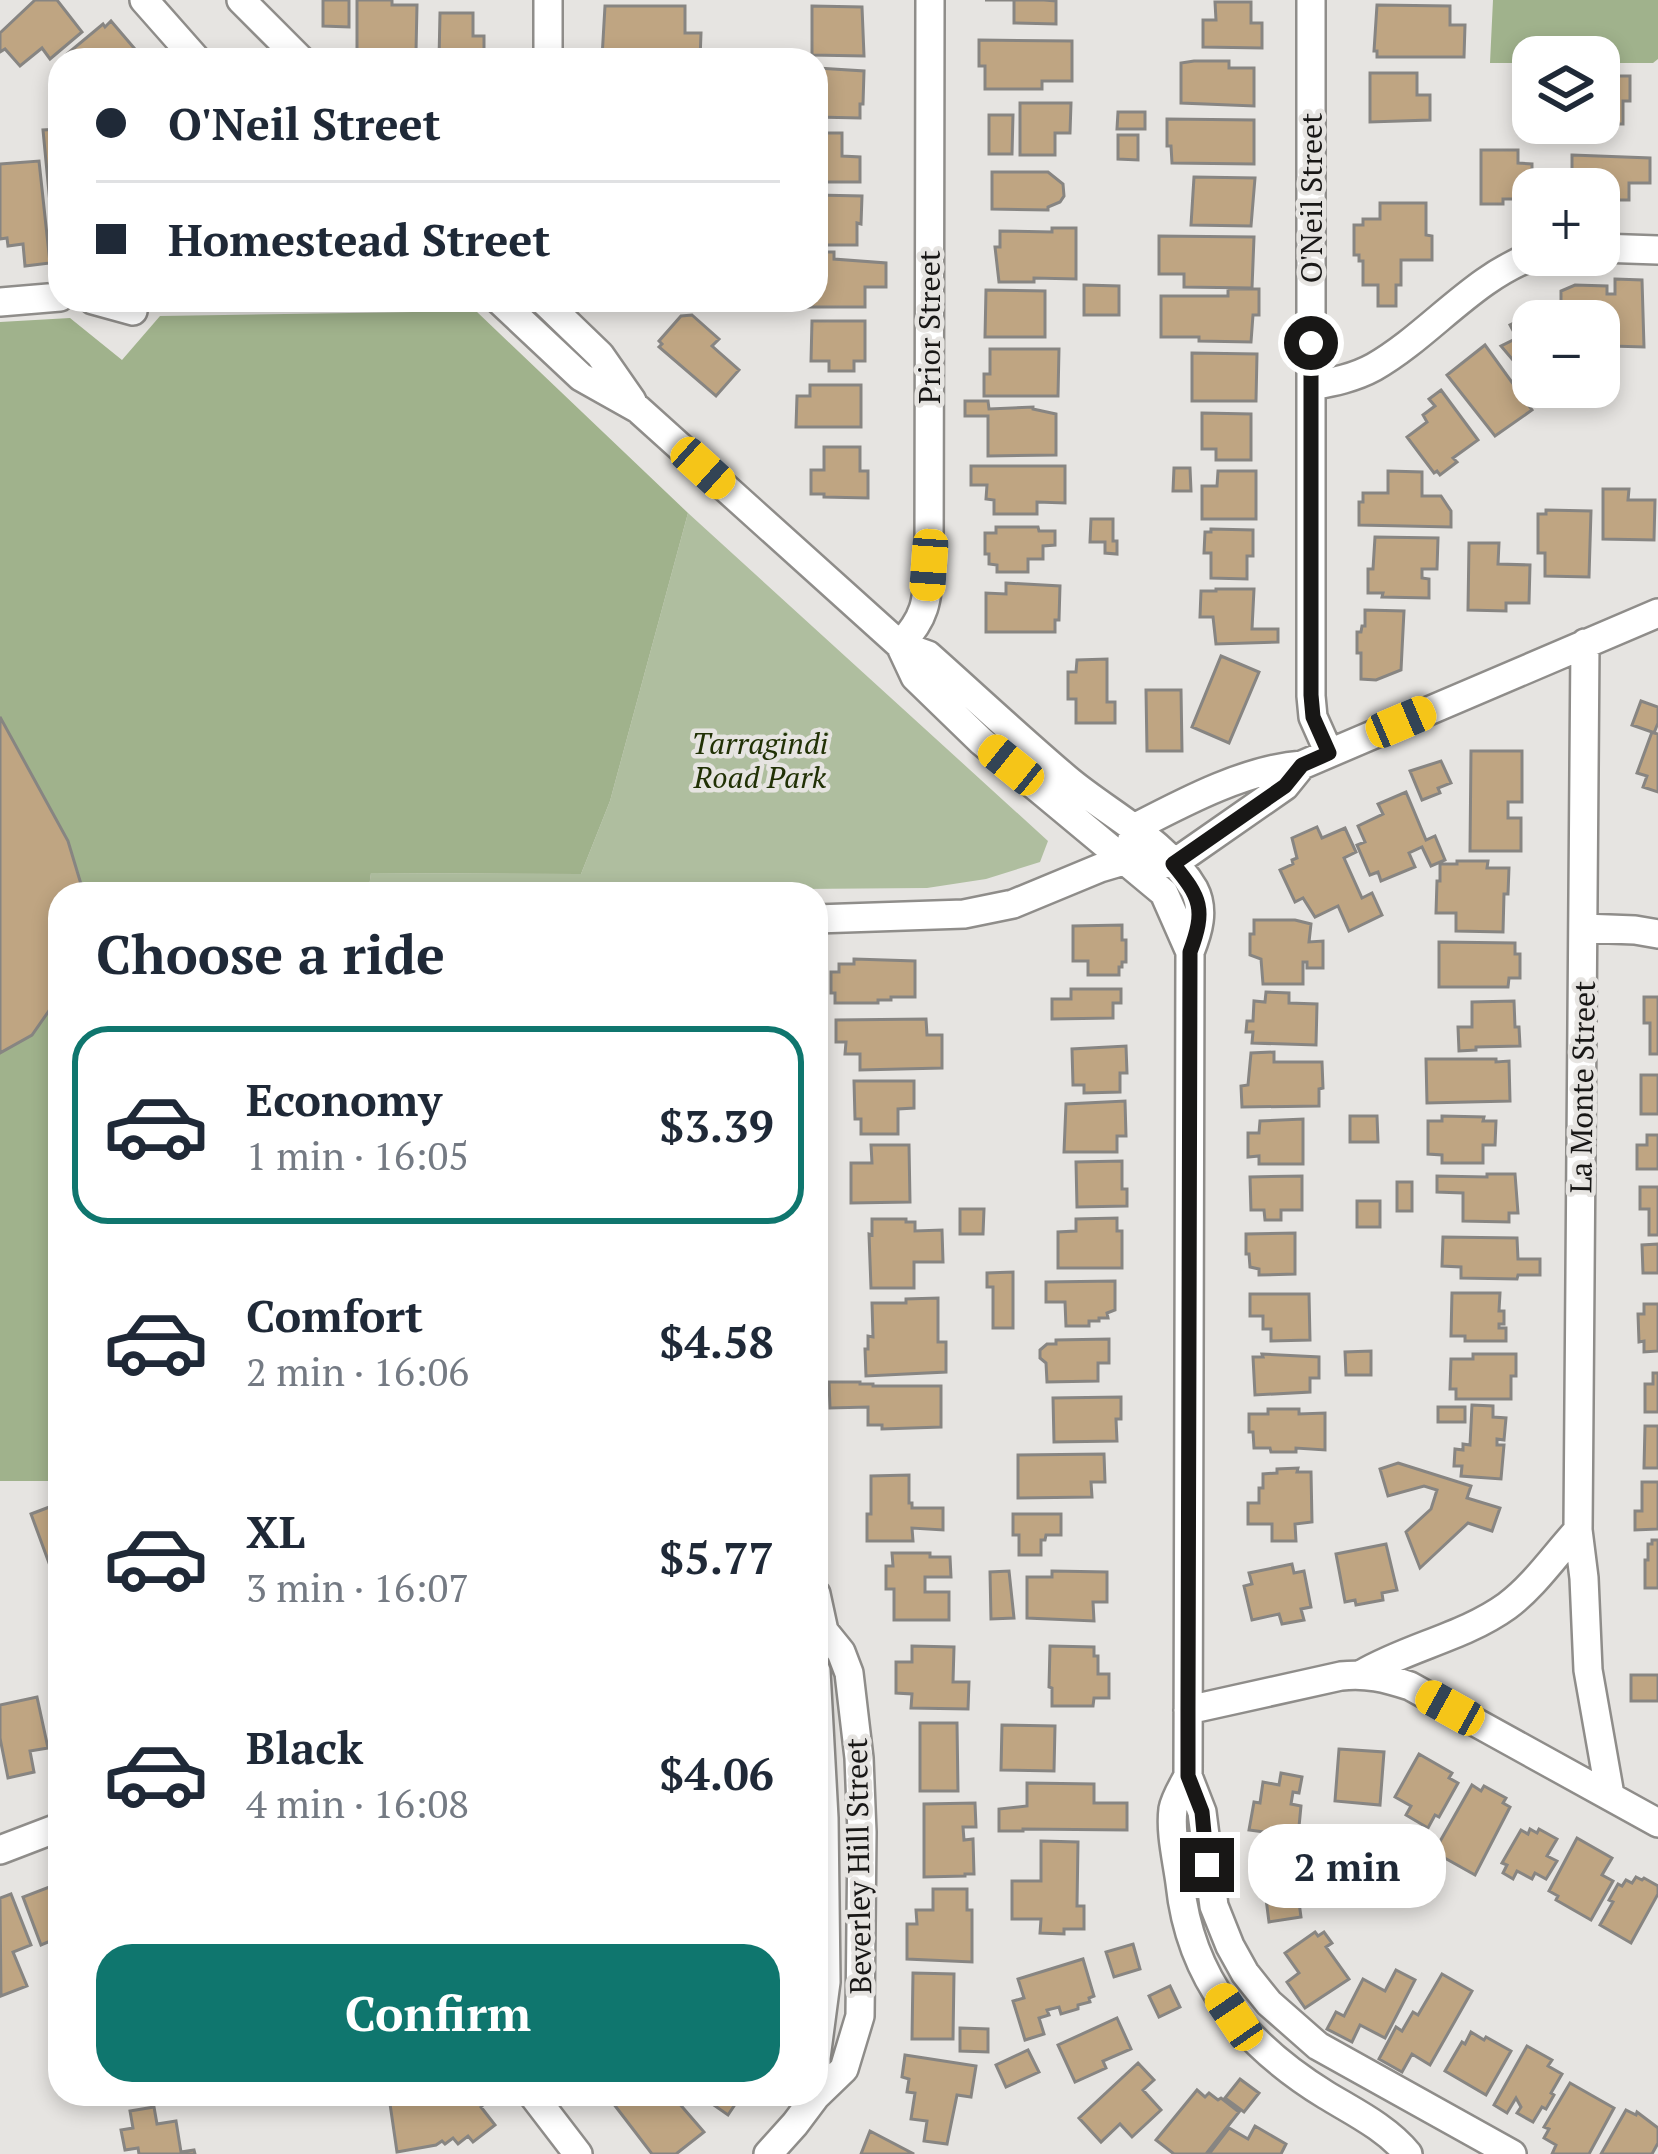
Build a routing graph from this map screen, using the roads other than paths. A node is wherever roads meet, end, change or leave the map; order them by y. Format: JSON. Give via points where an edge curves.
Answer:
{"nodes":[{"id":1,"x":144,"y":0,"type":"edge"},
{"id":2,"x":241,"y":0,"type":"edge"},
{"id":3,"x":548,"y":0,"type":"edge"},
{"id":4,"x":929,"y":0,"type":"edge"},
{"id":5,"x":1311,"y":0,"type":"edge"},
{"id":6,"x":186,"y":48,"type":"edge"},
{"id":7,"x":289,"y":48,"type":"edge"},
{"id":8,"x":548,"y":48,"type":"edge"},
{"id":9,"x":1620,"y":249,"type":"edge"},
{"id":10,"x":1658,"y":250,"type":"edge"},
{"id":11,"x":1512,"y":266,"type":"edge"},
{"id":12,"x":48,"y":298,"type":"edge"},
{"id":13,"x":0,"y":302,"type":"edge"},
{"id":14,"x":512,"y":312,"type":"edge"},
{"id":15,"x":555,"y":312,"type":"edge"},
{"id":16,"x":1311,"y":386,"type":"junction"},
{"id":17,"x":638,"y":409,"type":"junction"},
{"id":18,"x":1658,"y":613,"type":"edge"},
{"id":19,"x":1585,"y":643,"type":"junction"},
{"id":20,"x":900,"y":645,"type":"junction"},
{"id":21,"x":1329,"y":753,"type":"junction"},
{"id":22,"x":1302,"y":765,"type":"junction"},
{"id":23,"x":1134,"y":828,"type":"junction"},
{"id":24,"x":1127,"y":860,"type":"junction"},
{"id":25,"x":1173,"y":864,"type":"junction"},
{"id":26,"x":828,"y":919,"type":"edge"},
{"id":27,"x":1583,"y":928,"type":"junction"},
{"id":28,"x":1658,"y":934,"type":"edge"},
{"id":29,"x":1190,"y":952,"type":"junction"},
{"id":30,"x":1578,"y":1531,"type":"junction"},
{"id":31,"x":828,"y":1646,"type":"edge"},
{"id":32,"x":1362,"y":1674,"type":"junction"},
{"id":33,"x":1188,"y":1710,"type":"junction"},
{"id":34,"x":1188,"y":1776,"type":"junction"},
{"id":35,"x":1610,"y":1796,"type":"junction"},
{"id":36,"x":1658,"y":1823,"type":"edge"},
{"id":37,"x":48,"y":1832,"type":"edge"},
{"id":38,"x":0,"y":1850,"type":"edge"},
{"id":39,"x":828,"y":2084,"type":"edge"},
{"id":40,"x":541,"y":2106,"type":"edge"},
{"id":41,"x":808,"y":2106,"type":"edge"},
{"id":42,"x":1498,"y":2150,"type":"edge"},
{"id":43,"x":578,"y":2154,"type":"edge"},
{"id":44,"x":768,"y":2154,"type":"edge"},
{"id":45,"x":1408,"y":2154,"type":"edge"}],
"edges":[{"from":1,"to":6,"type":"street"},
{"from":2,"to":7,"type":"street"},
{"from":3,"to":8,"type":"street"},
{"from":4,"to":20,"type":"street","name":"Prior Street","via":[[929,565],[924,614]]},
{"from":5,"to":16,"type":"street","name":"O'Neil Street"},
{"from":9,"to":10,"type":"street"},
{"from":11,"to":16,"type":"street","via":[[1377,366]]},
{"from":12,"to":13,"type":"street"},
{"from":14,"to":17,"type":"street","via":[[581,377]]},
{"from":15,"to":17,"type":"street"},
{"from":16,"to":21,"type":"street","name":"O'Neil Street","via":[[1311,695]]},
{"from":17,"to":20,"type":"street"},
{"from":18,"to":19,"type":"street"},
{"from":19,"to":21,"type":"street"},
{"from":19,"to":27,"type":"street","name":"La Monte Street"},
{"from":20,"to":23,"type":"street","via":[[928,655]]},
{"from":20,"to":24,"type":"street","via":[[915,677],[981,741]]},
{"from":21,"to":22,"type":"street"},
{"from":22,"to":23,"type":"street","via":[[1274,767]]},
{"from":22,"to":25,"type":"street","via":[[1285,786]]},
{"from":23,"to":24,"type":"street"},
{"from":23,"to":25,"type":"street"},
{"from":24,"to":25,"type":"street"},
{"from":24,"to":26,"type":"street","via":[[991,909]]},
{"from":24,"to":29,"type":"street","via":[[1164,893]]},
{"from":25,"to":29,"type":"street","via":[[1199,905]]},
{"from":27,"to":28,"type":"street"},
{"from":27,"to":30,"type":"street","name":"La Monte Street"},
{"from":29,"to":33,"type":"street"},
{"from":30,"to":32,"type":"street","via":[[1507,1606]]},
{"from":30,"to":35,"type":"street","name":"La Monte Street","via":[[1588,1670]]},
{"from":31,"to":39,"type":"street","name":"Beverley Hill Street","via":[[841,1652],[850,1673],[862,1832],[860,2016],[844,2069]]},
{"from":32,"to":33,"type":"street"},
{"from":32,"to":35,"type":"street","via":[[1409,1686]]},
{"from":33,"to":34,"type":"street"},
{"from":34,"to":42,"type":"street","via":[[1202,1812],[1214,1906],[1245,1973],[1318,2046]]},
{"from":34,"to":45,"type":"street","via":[[1173,1807],[1175,1840],[1182,1909],[1207,1977],[1254,2042]]},
{"from":35,"to":36,"type":"street"},
{"from":37,"to":38,"type":"street"},
{"from":40,"to":43,"type":"street"},
{"from":41,"to":44,"type":"street","name":"Beverley Hill Street"}]}
